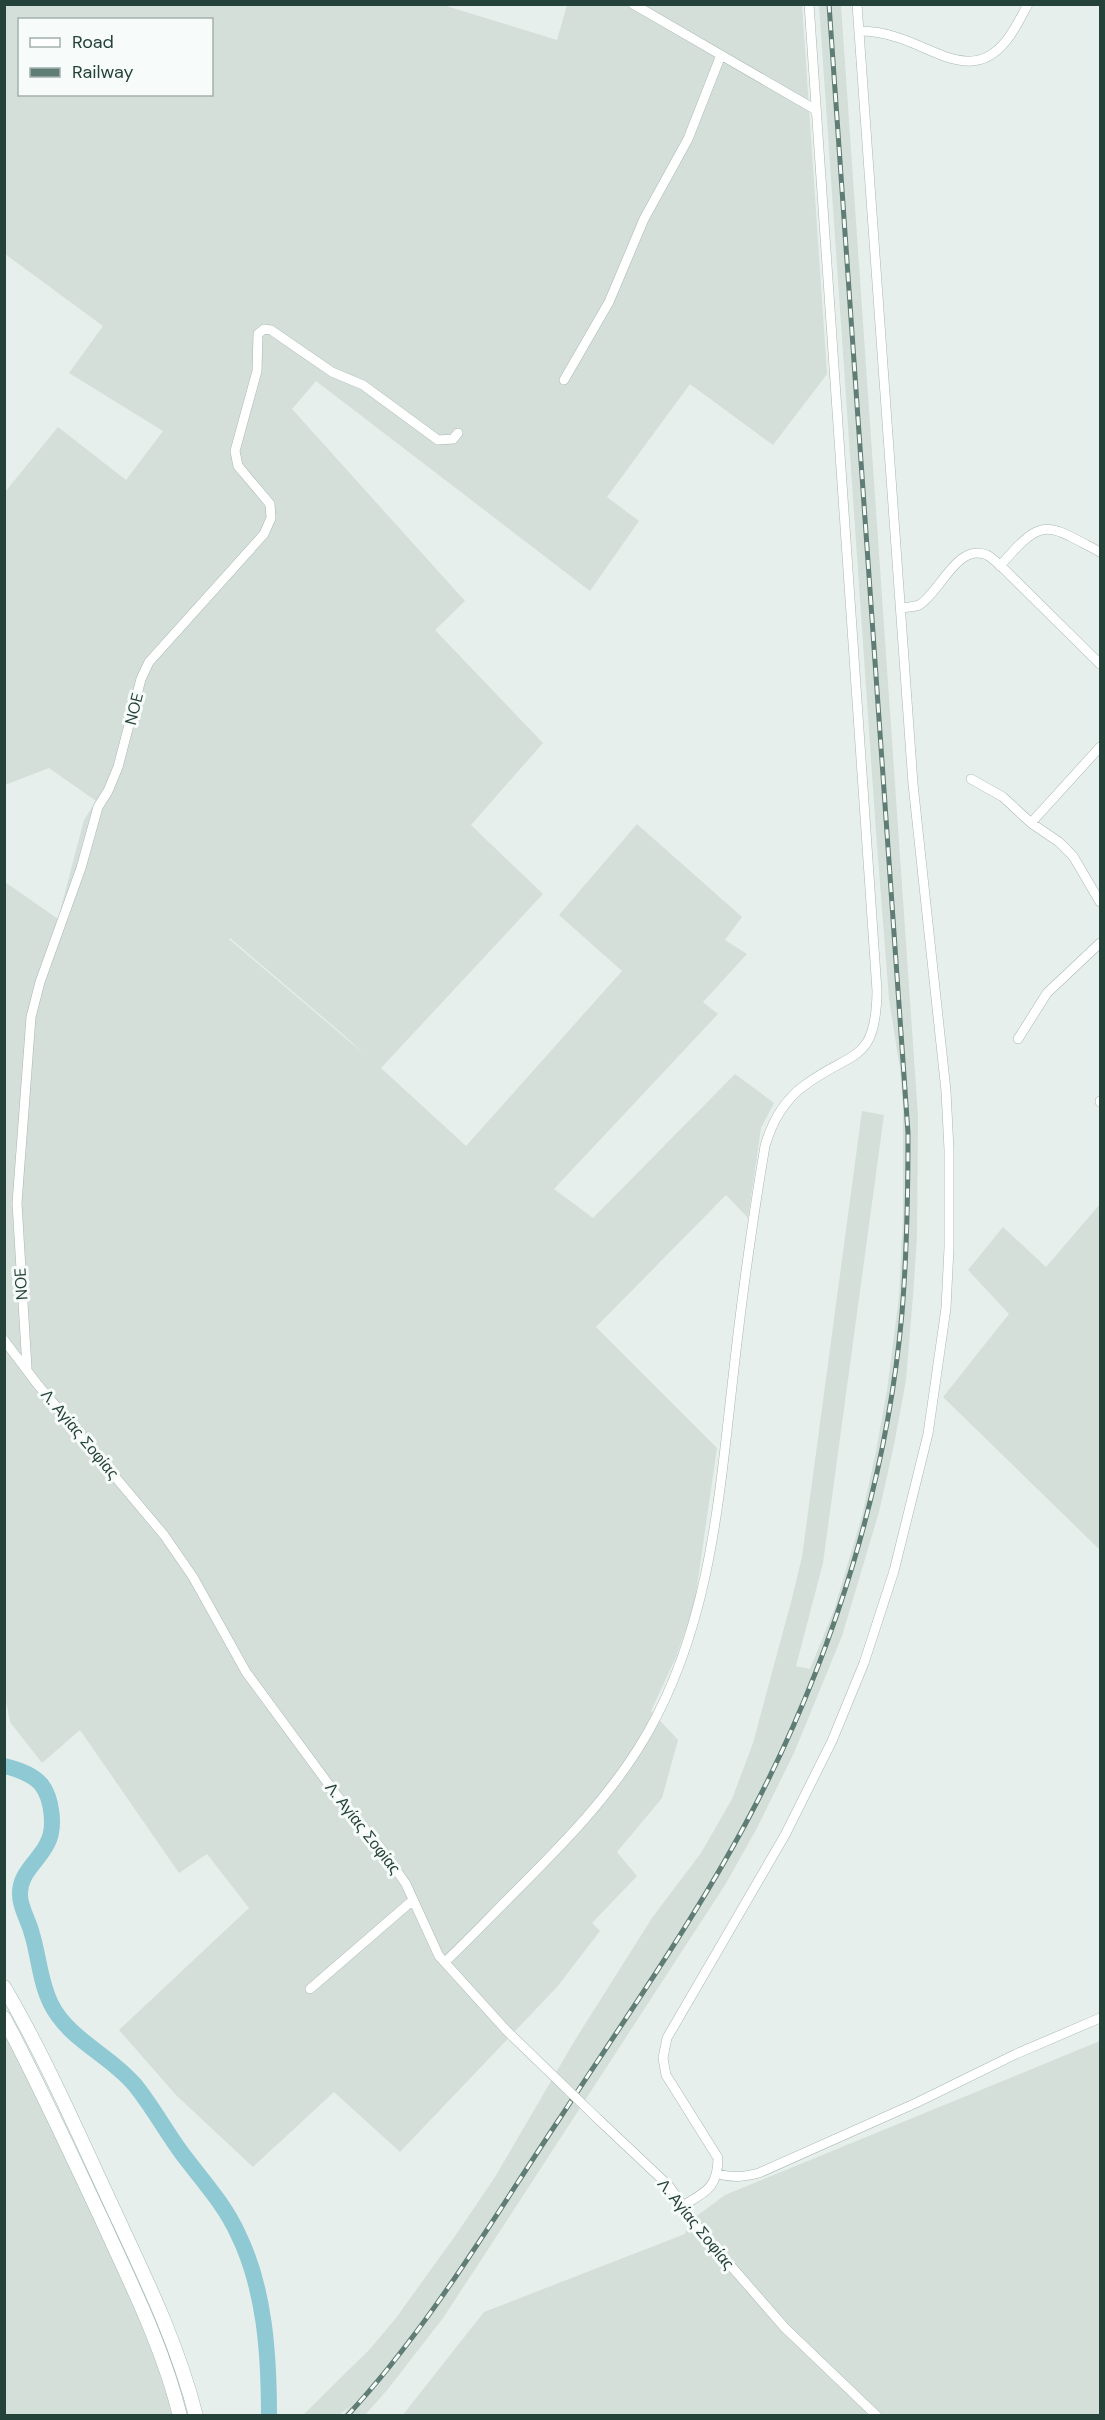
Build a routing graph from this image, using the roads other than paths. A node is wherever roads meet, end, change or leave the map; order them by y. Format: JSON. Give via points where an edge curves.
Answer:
{"nodes":[{"id":1,"x":633,"y":4,"type":"edge"},
{"id":2,"x":809,"y":4,"type":"edge"},
{"id":3,"x":857,"y":4,"type":"edge"},
{"id":4,"x":1028,"y":4,"type":"edge"},
{"id":5,"x":859,"y":31,"type":"junction"},
{"id":6,"x":720,"y":55,"type":"junction"},
{"id":7,"x":816,"y":110,"type":"junction"},
{"id":8,"x":564,"y":380,"type":"dead end"},
{"id":9,"x":458,"y":433,"type":"dead end"},
{"id":10,"x":1101,"y":552,"type":"edge"},
{"id":11,"x":1000,"y":566,"type":"junction"},
{"id":12,"x":901,"y":608,"type":"junction"},
{"id":13,"x":1101,"y":664,"type":"edge"},
{"id":14,"x":1101,"y":747,"type":"edge"},
{"id":15,"x":971,"y":778,"type":"dead end"},
{"id":16,"x":1031,"y":823,"type":"junction"},
{"id":17,"x":1101,"y":902,"type":"edge"},
{"id":18,"x":1101,"y":943,"type":"edge"},
{"id":19,"x":1018,"y":1039,"type":"dead end"},
{"id":20,"x":4,"y":1340,"type":"edge"},
{"id":21,"x":27,"y":1368,"type":"junction"},
{"id":22,"x":413,"y":1900,"type":"junction"},
{"id":23,"x":445,"y":1962,"type":"junction"},
{"id":24,"x":4,"y":1987,"type":"edge"},
{"id":25,"x":310,"y":1989,"type":"dead end"},
{"id":26,"x":4,"y":2018,"type":"edge"},
{"id":27,"x":1101,"y":2018,"type":"edge"},
{"id":28,"x":718,"y":2174,"type":"junction"},
{"id":29,"x":684,"y":2205,"type":"junction"},
{"id":30,"x":180,"y":2415,"type":"edge"},
{"id":31,"x":195,"y":2415,"type":"edge"},
{"id":32,"x":877,"y":2415,"type":"edge"}],
"edges":[{"from":1,"to":6,"type":"street"},
{"from":2,"to":7,"type":"street"},
{"from":3,"to":5,"type":"street"},
{"from":4,"to":5,"type":"street","via":[[1006,42],[989,57],[978,60],[954,61],[898,37]]},
{"from":5,"to":12,"type":"street"},
{"from":6,"to":7,"type":"street"},
{"from":6,"to":8,"type":"street","via":[[688,139],[644,219],[609,302]]},
{"from":7,"to":23,"type":"street","via":[[877,1015],[869,1038],[857,1055],[815,1078],[790,1098],[765,1146],[704,1589],[662,1705],[648,1734],[590,1815]]},
{"from":9,"to":21,"type":"street","name":"NOE","via":[[453,439],[438,440],[363,385],[332,372],[271,330],[264,329],[258,334],[257,371],[235,451],[238,466],[270,504],[269,525],[149,662],[118,767],[98,807],[31,1017],[17,1203]]},
{"from":10,"to":11,"type":"street","via":[[1065,534],[1044,529],[1024,538]]},
{"from":11,"to":12,"type":"street","via":[[977,552],[964,557],[948,571],[932,595],[918,606]]},
{"from":11,"to":13,"type":"street"},
{"from":12,"to":28,"type":"street","via":[[914,784],[946,1092],[946,1308],[928,1434],[894,1571],[864,1663],[832,1741],[785,1835],[667,2038],[663,2058],[666,2076],[718,2158]]},
{"from":14,"to":16,"type":"street"},
{"from":15,"to":16,"type":"street","via":[[1003,797]]},
{"from":16,"to":17,"type":"street","via":[[1073,856]]},
{"from":18,"to":19,"type":"street","via":[[1047,993]]},
{"from":20,"to":21,"type":"street","name":"Λ. Αγίας Σοφίας"},
{"from":21,"to":22,"type":"street","name":"Λ. Αγίας Σοφίας","via":[[164,1535],[193,1577],[246,1672],[338,1797],[380,1846]]},
{"from":22,"to":23,"type":"street","name":"Λ. Αγίας Σοφίας"},
{"from":22,"to":25,"type":"street"},
{"from":23,"to":29,"type":"street","name":"Λ. Αγίας Σοφίας","bridge":true,"via":[[506,2030],[669,2186]]},
{"from":24,"to":31,"type":"street","via":[[34,2040],[153,2295],[182,2367]]},
{"from":26,"to":30,"type":"street","via":[[140,2301]]},
{"from":27,"to":28,"type":"street","via":[[759,2173],[747,2177]]},
{"from":28,"to":29,"type":"street","via":[[711,2187]]},
{"from":29,"to":32,"type":"street","name":"Λ. Αγίας Σοφίας","via":[[704,2235],[785,2328]]}]}
